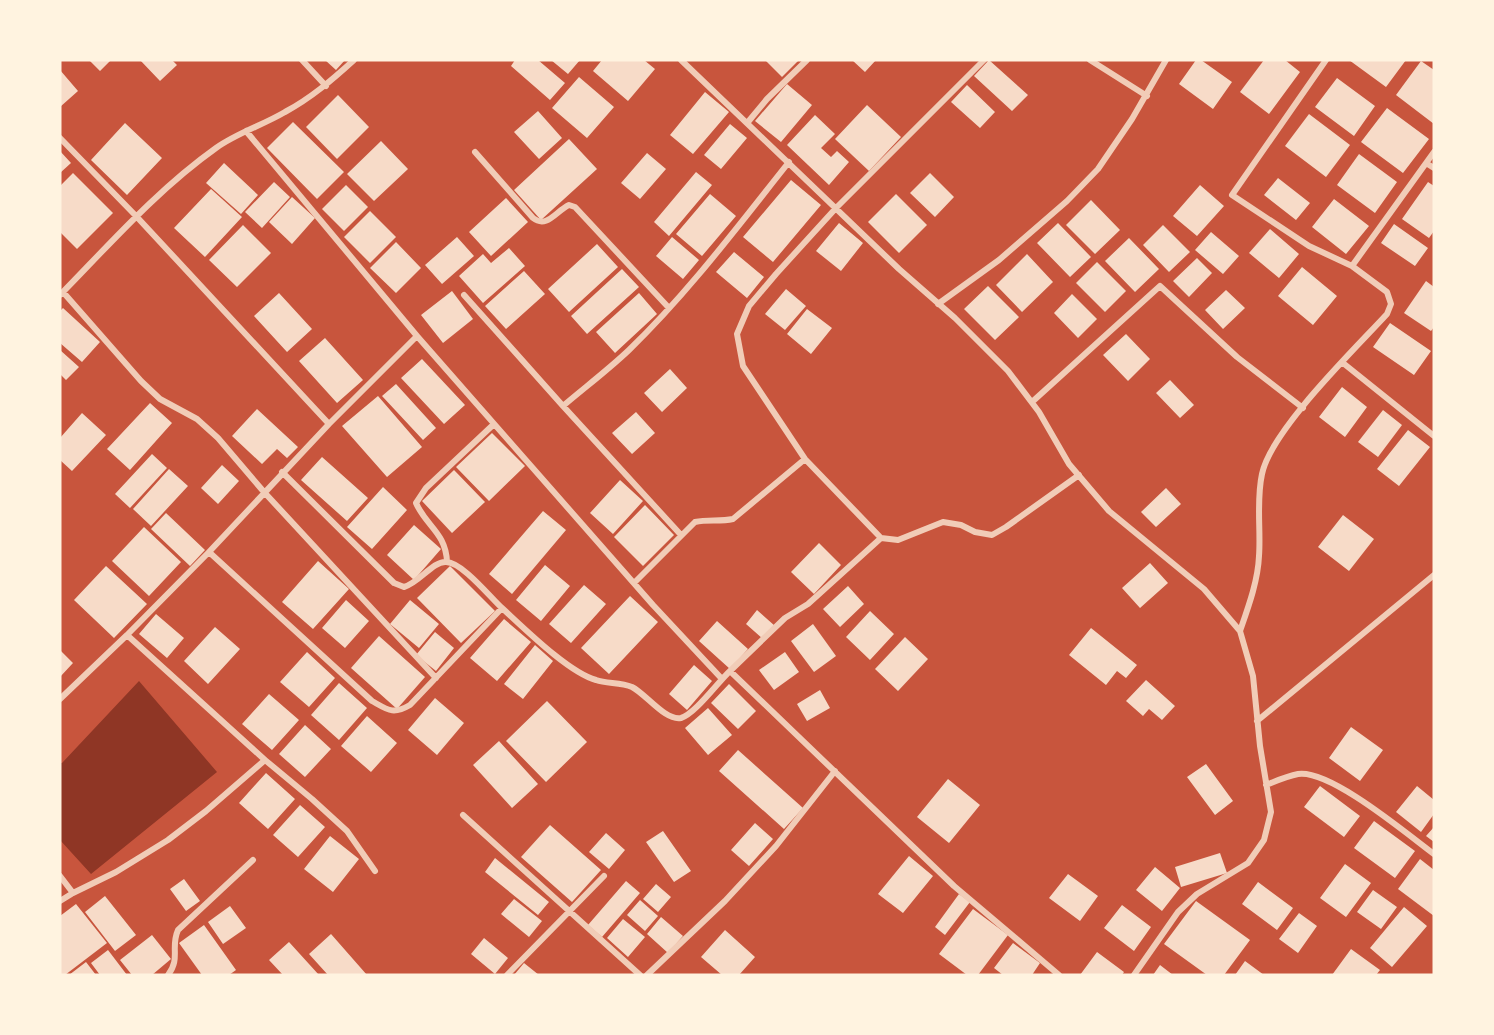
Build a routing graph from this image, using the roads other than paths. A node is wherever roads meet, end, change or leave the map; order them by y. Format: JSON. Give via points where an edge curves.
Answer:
{"nodes":[{"id":1,"x":302,"y":60,"type":"edge"},
{"id":2,"x":354,"y":60,"type":"edge"},
{"id":3,"x":681,"y":60,"type":"edge"},
{"id":4,"x":807,"y":60,"type":"edge"},
{"id":5,"x":984,"y":60,"type":"edge"},
{"id":6,"x":1090,"y":60,"type":"edge"},
{"id":7,"x":1166,"y":60,"type":"edge"},
{"id":8,"x":1326,"y":60,"type":"edge"},
{"id":9,"x":326,"y":86,"type":"junction"},
{"id":10,"x":1146,"y":96,"type":"junction"},
{"id":11,"x":748,"y":122,"type":"junction"},
{"id":12,"x":246,"y":131,"type":"junction"},
{"id":13,"x":60,"y":138,"type":"edge"},
{"id":14,"x":475,"y":152,"type":"dead end"},
{"id":15,"x":1434,"y":152,"type":"edge"},
{"id":16,"x":789,"y":162,"type":"junction"},
{"id":17,"x":1426,"y":163,"type":"junction"},
{"id":18,"x":1434,"y":168,"type":"edge"},
{"id":19,"x":836,"y":208,"type":"junction"},
{"id":20,"x":136,"y":216,"type":"junction"},
{"id":21,"x":1352,"y":266,"type":"junction"},
{"id":22,"x":62,"y":293,"type":"edge"},
{"id":23,"x":464,"y":295,"type":"dead end"},
{"id":24,"x":938,"y":304,"type":"junction"},
{"id":25,"x":669,"y":308,"type":"junction"},
{"id":26,"x":417,"y":336,"type":"junction"},
{"id":27,"x":1343,"y":363,"type":"junction"},
{"id":28,"x":1032,"y":402,"type":"junction"},
{"id":29,"x":562,"y":406,"type":"junction"},
{"id":30,"x":1303,"y":408,"type":"junction"},
{"id":31,"x":328,"y":424,"type":"junction"},
{"id":32,"x":494,"y":424,"type":"junction"},
{"id":33,"x":1434,"y":436,"type":"edge"},
{"id":34,"x":805,"y":459,"type":"junction"},
{"id":35,"x":282,"y":472,"type":"junction"},
{"id":36,"x":1079,"y":475,"type":"junction"},
{"id":37,"x":264,"y":492,"type":"junction"},
{"id":38,"x":681,"y":535,"type":"junction"},
{"id":39,"x":881,"y":538,"type":"junction"},
{"id":40,"x":209,"y":552,"type":"junction"},
{"id":41,"x":447,"y":562,"type":"junction"},
{"id":42,"x":1434,"y":575,"type":"edge"},
{"id":43,"x":634,"y":583,"type":"junction"},
{"id":44,"x":502,"y":608,"type":"junction"},
{"id":45,"x":1240,"y":631,"type":"junction"},
{"id":46,"x":127,"y":635,"type":"junction"},
{"id":47,"x":730,"y":671,"type":"junction"},
{"id":48,"x":436,"y":678,"type":"junction"},
{"id":49,"x":722,"y":679,"type":"junction"},
{"id":50,"x":60,"y":699,"type":"edge"},
{"id":51,"x":1257,"y":721,"type":"junction"},
{"id":52,"x":265,"y":760,"type":"junction"},
{"id":53,"x":835,"y":771,"type":"junction"},
{"id":54,"x":1266,"y":785,"type":"junction"},
{"id":55,"x":463,"y":816,"type":"dead end"},
{"id":56,"x":1434,"y":854,"type":"edge"},
{"id":57,"x":253,"y":860,"type":"dead end"},
{"id":58,"x":375,"y":871,"type":"dead end"},
{"id":59,"x":60,"y":876,"type":"edge"},
{"id":60,"x":604,"y":876,"type":"dead end"},
{"id":61,"x":73,"y":893,"type":"junction"},
{"id":62,"x":60,"y":901,"type":"edge"},
{"id":63,"x":570,"y":912,"type":"junction"},
{"id":64,"x":168,"y":975,"type":"edge"},
{"id":65,"x":507,"y":975,"type":"edge"},
{"id":66,"x":640,"y":975,"type":"edge"},
{"id":67,"x":647,"y":975,"type":"edge"},
{"id":68,"x":1059,"y":975,"type":"edge"},
{"id":69,"x":1134,"y":975,"type":"edge"}],
"edges":[{"from":1,"to":9,"type":"street"},
{"from":2,"to":9,"type":"street"},
{"from":3,"to":11,"type":"street"},
{"from":4,"to":11,"type":"street"},
{"from":5,"to":19,"type":"street"},
{"from":6,"to":10,"type":"street"},
{"from":7,"to":10,"type":"street"},
{"from":8,"to":21,"type":"street","via":[[1232,195],[1309,246]]},
{"from":9,"to":12,"type":"street"},
{"from":10,"to":24,"type":"street","via":[[1098,169],[1067,201],[999,260]]},
{"from":11,"to":16,"type":"street"},
{"from":12,"to":20,"type":"street","via":[[176,178]]},
{"from":12,"to":26,"type":"street"},
{"from":13,"to":20,"type":"street"},
{"from":14,"to":25,"type":"street","via":[[539,223],[545,223],[569,205],[575,207]]},
{"from":15,"to":17,"type":"street"},
{"from":16,"to":19,"type":"street"},
{"from":16,"to":25,"type":"street"},
{"from":17,"to":18,"type":"street"},
{"from":17,"to":21,"type":"street"},
{"from":19,"to":24,"type":"street"},
{"from":19,"to":34,"type":"street","via":[[749,306],[737,333],[743,366]]},
{"from":20,"to":22,"type":"street"},
{"from":20,"to":31,"type":"street"},
{"from":21,"to":27,"type":"street","via":[[1387,292],[1391,304],[1387,314]]},
{"from":22,"to":37,"type":"street","via":[[141,381],[160,399],[197,420],[218,438]]},
{"from":23,"to":29,"type":"street"},
{"from":24,"to":28,"type":"street","via":[[1008,371]]},
{"from":25,"to":29,"type":"street","via":[[628,350]]},
{"from":26,"to":31,"type":"street"},
{"from":26,"to":32,"type":"street"},
{"from":27,"to":30,"type":"street"},
{"from":27,"to":33,"type":"street"},
{"from":28,"to":30,"type":"street","via":[[1160,286],[1237,357]]},
{"from":28,"to":36,"type":"street"},
{"from":29,"to":38,"type":"street"},
{"from":30,"to":45,"type":"street","via":[[1274,445],[1262,474],[1259,559]]},
{"from":31,"to":35,"type":"street"},
{"from":32,"to":41,"type":"street","via":[[426,488],[416,503],[443,539]]},
{"from":32,"to":43,"type":"street"},
{"from":34,"to":38,"type":"street","via":[[733,519],[695,522]]},
{"from":34,"to":39,"type":"street"},
{"from":35,"to":37,"type":"street"},
{"from":35,"to":41,"type":"street","via":[[394,583],[404,587],[413,584],[437,564]]},
{"from":36,"to":39,"type":"street","via":[[992,535],[943,522],[898,540]]},
{"from":36,"to":45,"type":"street","via":[[1108,511],[1204,590]]},
{"from":37,"to":40,"type":"street"},
{"from":37,"to":48,"type":"street"},
{"from":38,"to":43,"type":"street"},
{"from":39,"to":47,"type":"street","via":[[808,604],[785,618]]},
{"from":40,"to":46,"type":"street"},
{"from":40,"to":48,"type":"street","via":[[372,701],[388,711],[400,711],[410,705]]},
{"from":41,"to":44,"type":"street","via":[[458,566]]},
{"from":42,"to":51,"type":"street"},
{"from":43,"to":49,"type":"street"},
{"from":44,"to":48,"type":"street"},
{"from":44,"to":49,"type":"street","via":[[572,669],[596,680],[632,687],[668,716],[688,715]]},
{"from":45,"to":51,"type":"street","via":[[1253,676]]},
{"from":46,"to":50,"type":"street"},
{"from":46,"to":52,"type":"street"},
{"from":47,"to":49,"type":"street"},
{"from":47,"to":53,"type":"street"},
{"from":51,"to":54,"type":"street"},
{"from":52,"to":58,"type":"street","via":[[346,831]]},
{"from":52,"to":61,"type":"street","via":[[168,840]]},
{"from":53,"to":67,"type":"street","via":[[733,893]]},
{"from":53,"to":68,"type":"street","via":[[954,886]]},
{"from":54,"to":56,"type":"street","via":[[1299,773],[1326,780],[1373,808]]},
{"from":54,"to":69,"type":"street","via":[[1271,812],[1264,840],[1248,863],[1197,894],[1178,912]]},
{"from":55,"to":63,"type":"street"},
{"from":57,"to":64,"type":"street","via":[[178,930],[173,940],[176,956]]},
{"from":59,"to":61,"type":"street"},
{"from":60,"to":63,"type":"street"},
{"from":61,"to":62,"type":"street"},
{"from":63,"to":65,"type":"street"},
{"from":63,"to":66,"type":"street"}]}
